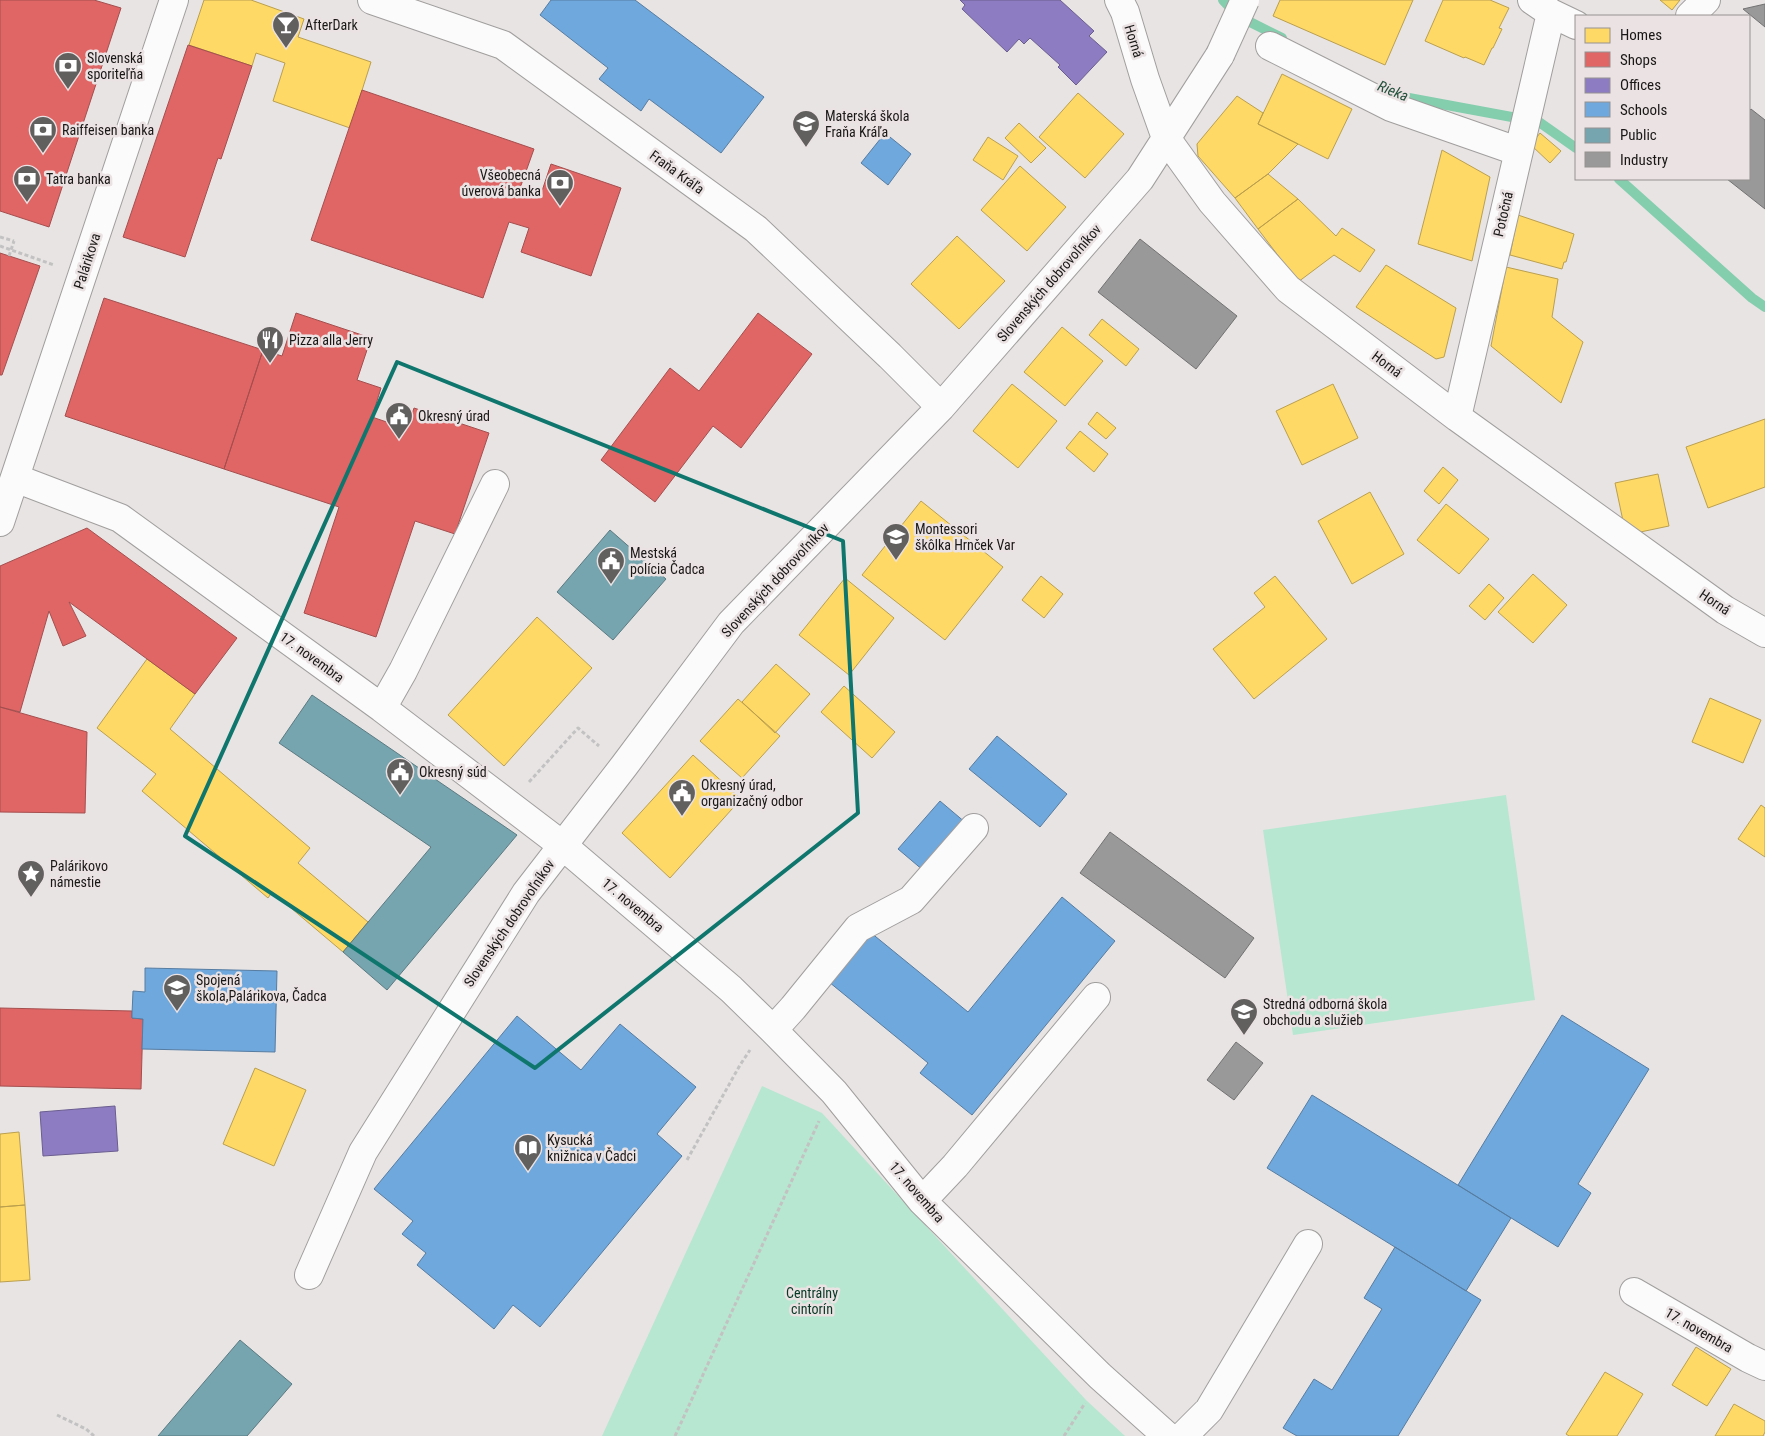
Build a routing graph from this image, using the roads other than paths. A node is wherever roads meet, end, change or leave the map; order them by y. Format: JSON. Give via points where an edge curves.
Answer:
{"nodes":[{"id":1,"x":174,"y":0,"type":"edge"},
{"id":2,"x":372,"y":0,"type":"edge"},
{"id":3,"x":1118,"y":0,"type":"edge"},
{"id":4,"x":1245,"y":0,"type":"edge"},
{"id":5,"x":1706,"y":0,"type":"edge"},
{"id":6,"x":1541,"y":6,"type":"edge"},
{"id":7,"x":1691,"y":15,"type":"edge"},
{"id":8,"x":1575,"y":24,"type":"edge"},
{"id":9,"x":1270,"y":46,"type":"dead end"},
{"id":10,"x":1166,"y":138,"type":"junction"},
{"id":11,"x":1517,"y":152,"type":"junction"},
{"id":12,"x":941,"y":407,"type":"junction"},
{"id":13,"x":1457,"y":417,"type":"junction"},
{"id":14,"x":15,"y":478,"type":"junction"},
{"id":15,"x":495,"y":484,"type":"dead end"},
{"id":16,"x":0,"y":522,"type":"edge"},
{"id":17,"x":1765,"y":633,"type":"edge"},
{"id":18,"x":382,"y":708,"type":"junction"},
{"id":19,"x":974,"y":828,"type":"dead end"},
{"id":20,"x":562,"y":845,"type":"junction"},
{"id":21,"x":1096,"y":997,"type":"dead end"},
{"id":22,"x":770,"y":1027,"type":"junction"},
{"id":23,"x":922,"y":1201,"type":"junction"},
{"id":24,"x":1308,"y":1244,"type":"dead end"},
{"id":25,"x":309,"y":1275,"type":"dead end"},
{"id":26,"x":1634,"y":1292,"type":"dead end"},
{"id":27,"x":1765,"y":1366,"type":"edge"},
{"id":28,"x":1167,"y":1436,"type":"edge"},
{"id":29,"x":1183,"y":1436,"type":"edge"}],
"edges":[{"from":1,"to":14,"type":"street","name":"Palárikova"},
{"from":2,"to":12,"type":"street","name":"Fraňa Kráľa","via":[[503,45],[756,229]]},
{"from":3,"to":10,"type":"street","name":"Horná","via":[[1125,12]]},
{"from":4,"to":10,"type":"street","name":"Slovenských dobrovoľníkov","bridge":true,"via":[[1220,55]]},
{"from":5,"to":7,"type":"street"},
{"from":6,"to":8,"type":"street","name":"Potočná"},
{"from":6,"to":11,"type":"street","name":"Potočná","via":[[1534,80]]},
{"from":9,"to":11,"type":"street","via":[[1391,107]]},
{"from":10,"to":12,"type":"street","name":"Slovenských dobrovoľníkov","via":[[1138,182]]},
{"from":10,"to":13,"type":"street","name":"Horná","via":[[1212,202],[1288,289]]},
{"from":11,"to":13,"type":"street","name":"Potočná"},
{"from":12,"to":20,"type":"street","name":"Slovenských dobrovoľníkov","via":[[731,623]]},
{"from":13,"to":17,"type":"street","name":"Horná","via":[[1724,610]]},
{"from":14,"to":16,"type":"street","name":"Palárikova"},
{"from":14,"to":18,"type":"street","name":"17. novembra","via":[[120,518]]},
{"from":15,"to":18,"type":"street"},
{"from":18,"to":20,"type":"street","name":"17. novembra"},
{"from":19,"to":22,"type":"street","via":[[911,900],[858,928],[794,1008]]},
{"from":20,"to":22,"type":"street","name":"17. novembra","via":[[731,989]]},
{"from":20,"to":25,"type":"street","name":"Slovenských dobrovoľníkov","via":[[526,893],[363,1152]]},
{"from":21,"to":23,"type":"street"},
{"from":22,"to":23,"type":"street","name":"17. novembra","via":[[834,1092]]},
{"from":23,"to":28,"type":"street","name":"17. novembra","via":[[1100,1376]]},
{"from":24,"to":29,"type":"street","via":[[1209,1410]]},
{"from":26,"to":27,"type":"street","name":"17. novembra"}]}
